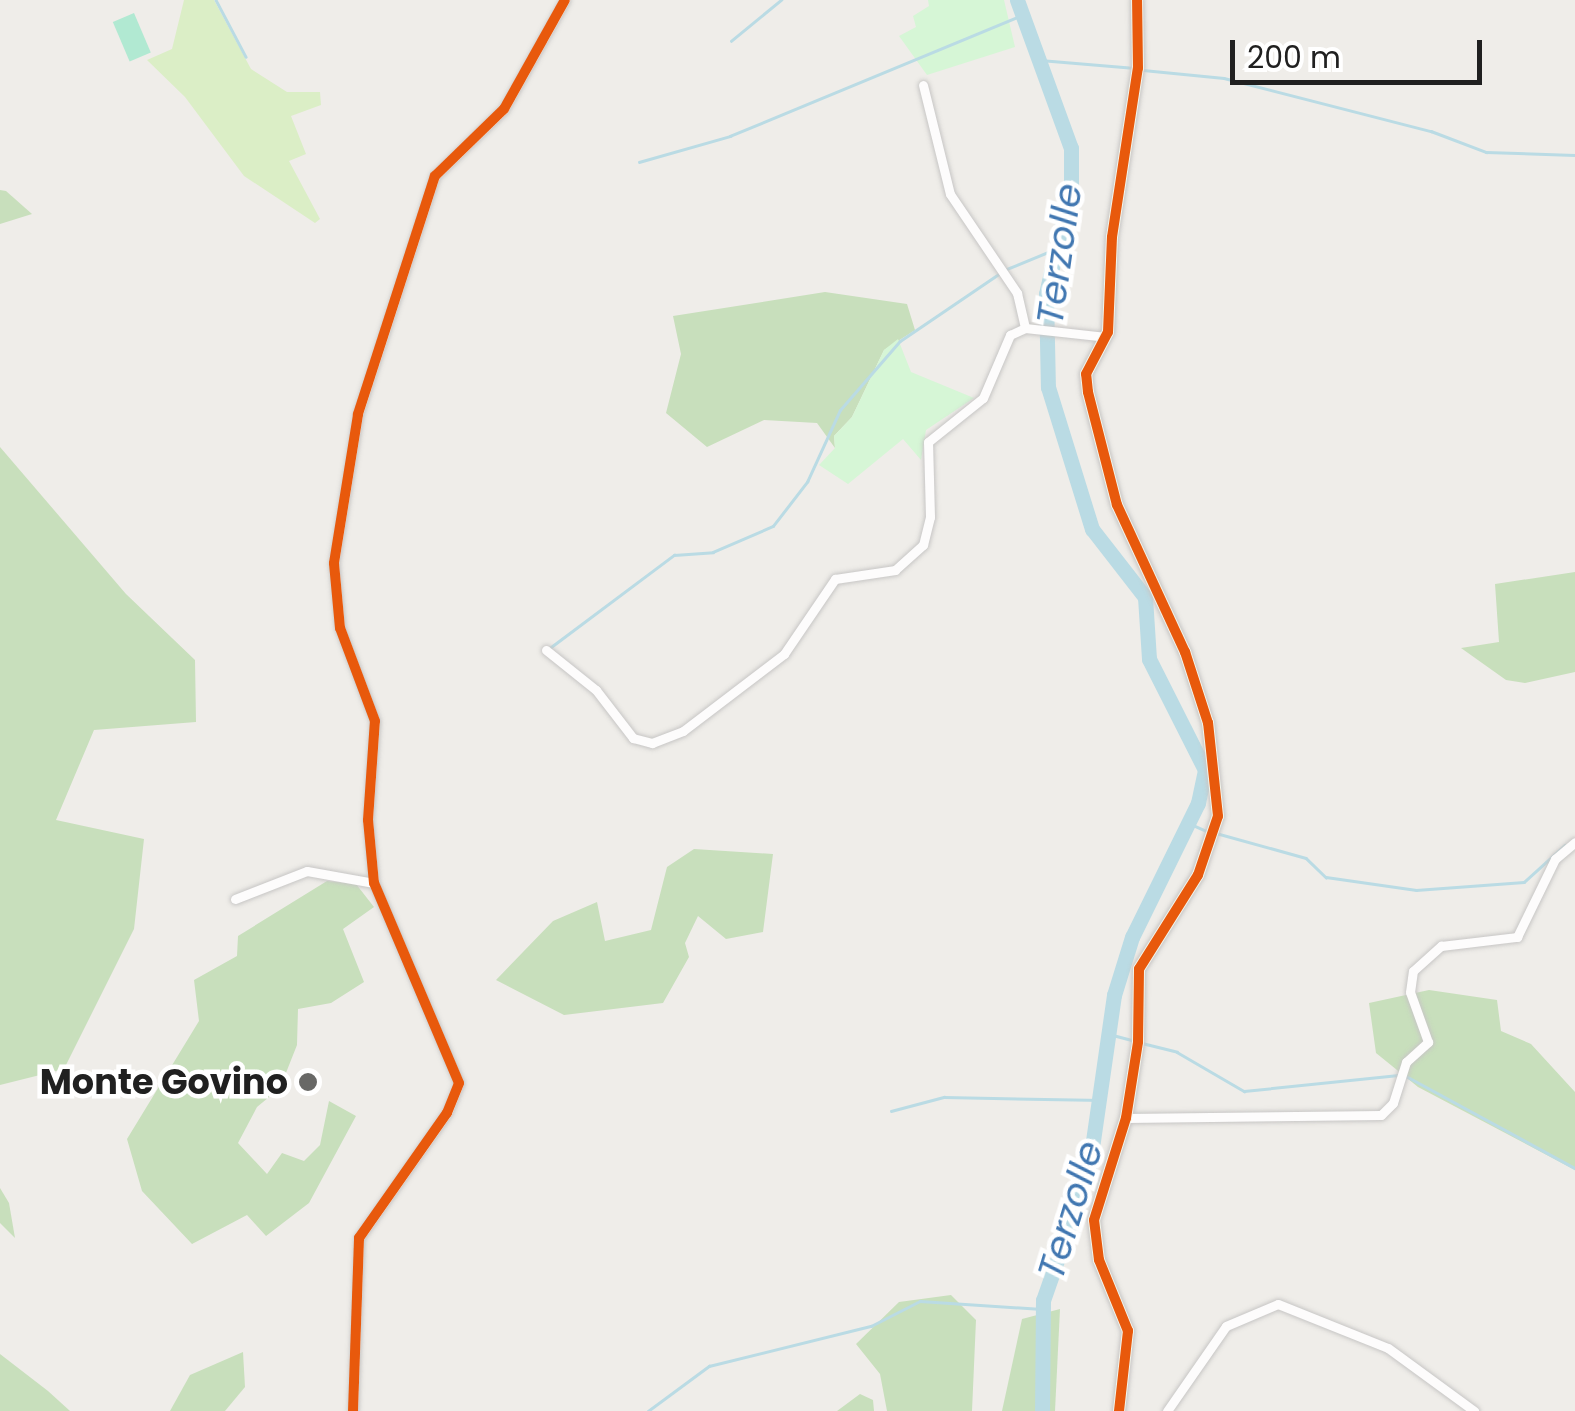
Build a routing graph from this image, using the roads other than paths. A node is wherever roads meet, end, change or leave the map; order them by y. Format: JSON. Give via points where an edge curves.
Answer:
{"nodes":[{"id":1,"x":565,"y":0,"type":"edge"},
{"id":2,"x":1138,"y":0,"type":"edge"},
{"id":3,"x":923,"y":85,"type":"dead end"},
{"id":4,"x":1027,"y":328,"type":"junction"},
{"id":5,"x":1106,"y":337,"type":"junction"},
{"id":6,"x":546,"y":650,"type":"dead end"},
{"id":7,"x":1575,"y":842,"type":"edge"},
{"id":8,"x":374,"y":883,"type":"junction"},
{"id":9,"x":235,"y":900,"type":"dead end"},
{"id":10,"x":1126,"y":1118,"type":"junction"},
{"id":11,"x":353,"y":1411,"type":"edge"},
{"id":12,"x":1119,"y":1411,"type":"edge"},
{"id":13,"x":1167,"y":1411,"type":"edge"},
{"id":14,"x":1474,"y":1411,"type":"edge"}],
"edges":[{"from":1,"to":8,"type":"street","via":[[504,109],[434,176],[358,414],[334,563],[340,628],[375,721],[369,858]]},
{"from":2,"to":5,"type":"street","via":[[1138,68],[1112,237]]},
{"from":3,"to":4,"type":"street","via":[[950,194],[1017,292]]},
{"from":4,"to":5,"type":"street"},
{"from":4,"to":6,"type":"street","via":[[1005,339],[982,398],[928,442],[930,517],[913,556],[885,574],[835,579],[784,654],[684,731],[652,742],[633,738],[596,690]]},
{"from":5,"to":10,"type":"street","via":[[1086,374],[1099,453],[1185,652],[1208,723],[1218,789],[1216,831],[1206,858],[1139,969],[1138,1042]]},
{"from":7,"to":10,"type":"street","via":[[1555,859],[1517,937],[1441,946],[1413,971],[1410,992],[1429,1034],[1404,1065],[1390,1107],[1368,1118]]},
{"from":8,"to":9,"type":"street","via":[[307,872]]},
{"from":8,"to":11,"type":"street","via":[[459,1083],[448,1113],[359,1238]]},
{"from":10,"to":12,"type":"street","via":[[1094,1220],[1099,1260],[1128,1331]]},
{"from":13,"to":14,"type":"street","via":[[1226,1326],[1278,1304],[1388,1348]]}]}
